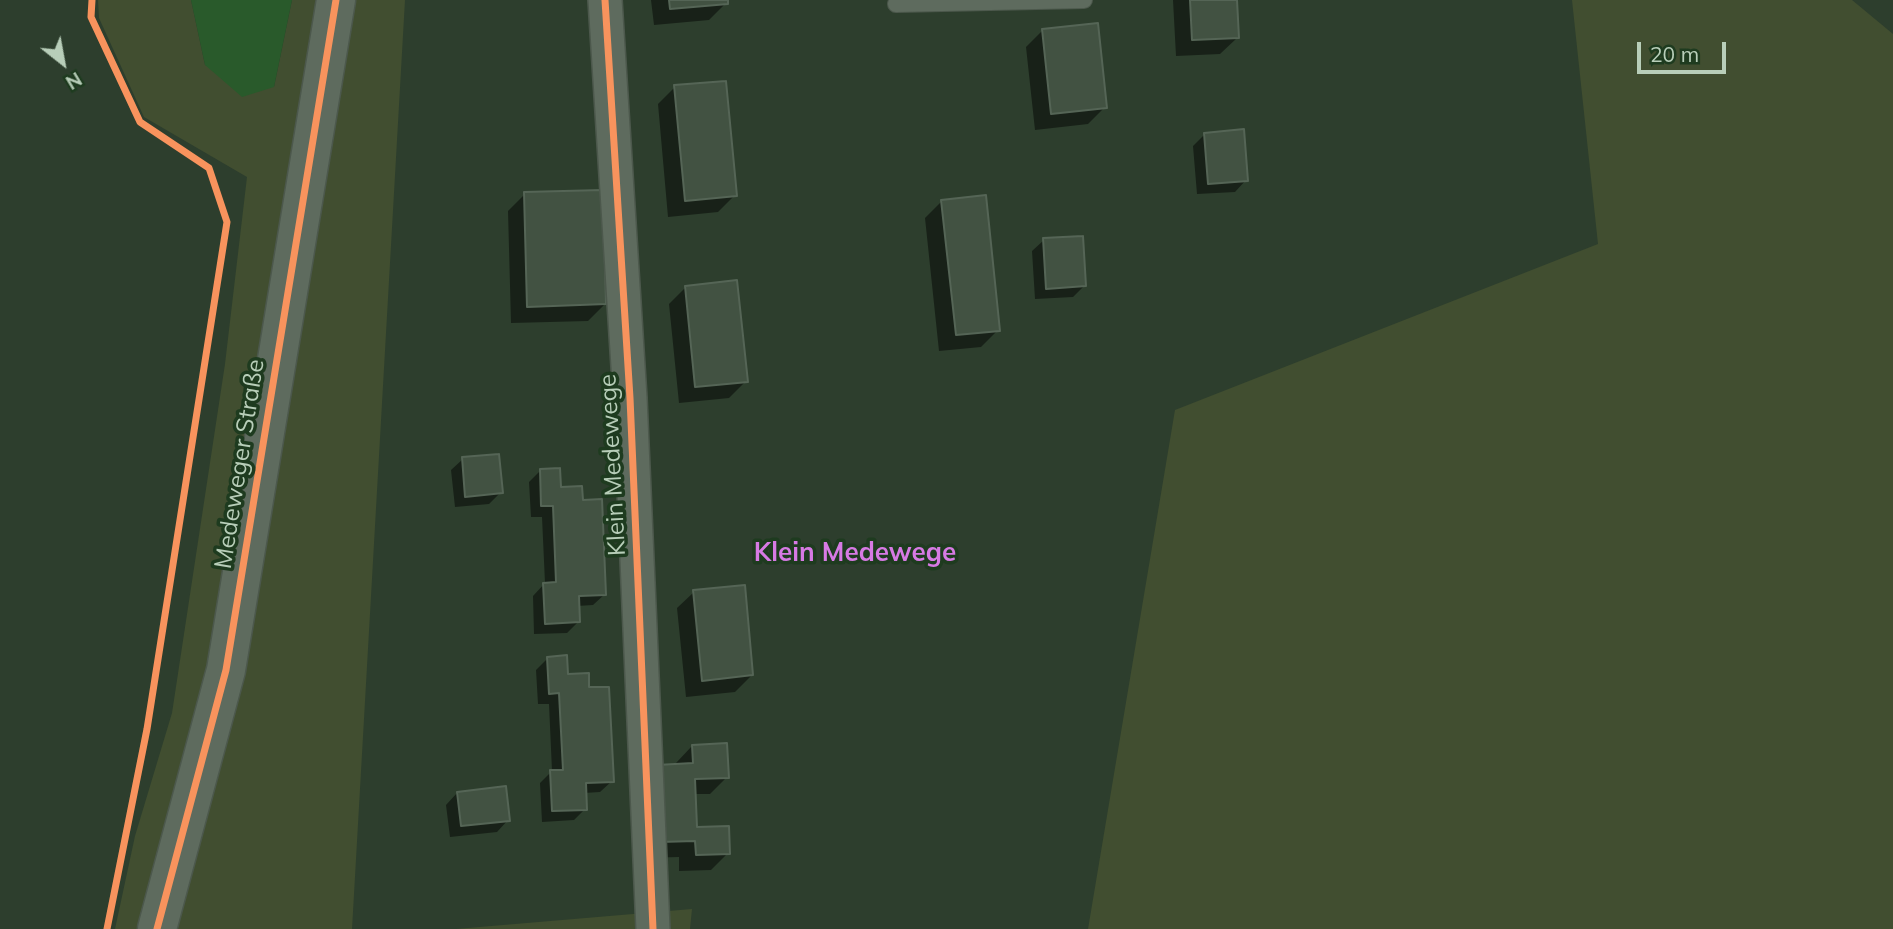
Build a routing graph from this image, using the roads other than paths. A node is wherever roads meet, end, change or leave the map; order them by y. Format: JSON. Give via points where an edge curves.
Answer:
{"nodes":[{"id":1,"x":336,"y":0,"type":"edge"},
{"id":2,"x":605,"y":0,"type":"edge"},
{"id":3,"x":1084,"y":0,"type":"edge"},
{"id":4,"x":896,"y":4,"type":"dead end"},
{"id":5,"x":157,"y":929,"type":"edge"},
{"id":6,"x":653,"y":929,"type":"edge"}],
"edges":[{"from":1,"to":5,"type":"street","name":"Medeweger Straße","via":[[226,670]]},
{"from":2,"to":6,"type":"street","name":"Klein Medewege","via":[[630,398]]},
{"from":3,"to":4,"type":"lane"}]}
